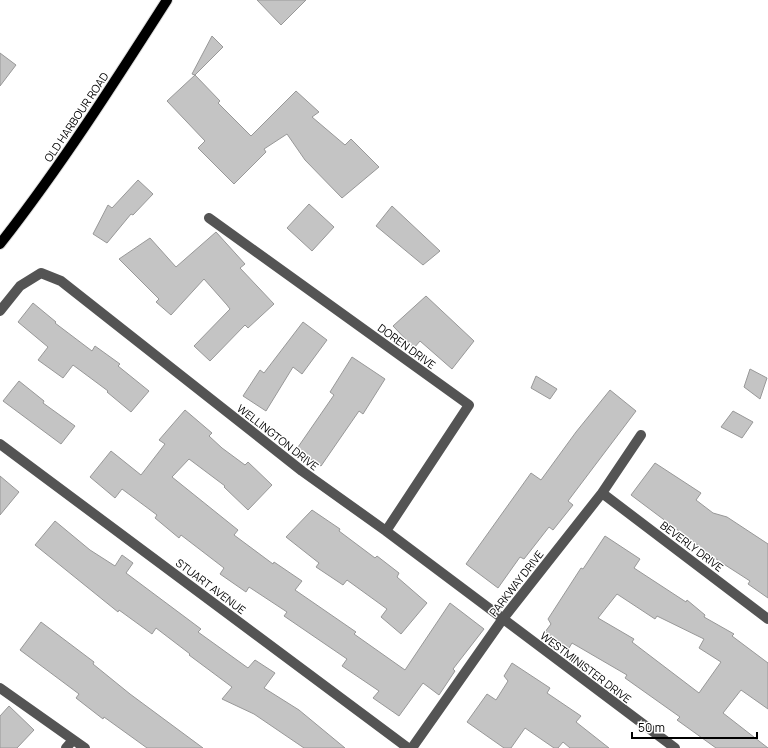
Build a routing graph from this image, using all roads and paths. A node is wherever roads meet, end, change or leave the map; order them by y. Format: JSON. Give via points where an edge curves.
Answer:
{"nodes":[{"id":1,"x":167,"y":0,"type":"edge"},
{"id":2,"x":209,"y":218,"type":"dead end"},
{"id":3,"x":0,"y":244,"type":"edge"},
{"id":4,"x":0,"y":311,"type":"edge"},
{"id":5,"x":641,"y":435,"type":"dead end"},
{"id":6,"x":0,"y":444,"type":"edge"},
{"id":7,"x":602,"y":494,"type":"junction"},
{"id":8,"x":386,"y":531,"type":"junction"},
{"id":9,"x":768,"y":619,"type":"edge"},
{"id":10,"x":502,"y":620,"type":"junction"},
{"id":11,"x":0,"y":688,"type":"edge"},
{"id":12,"x":73,"y":740,"type":"junction"},
{"id":13,"x":66,"y":748,"type":"edge"},
{"id":14,"x":85,"y":748,"type":"edge"},
{"id":15,"x":408,"y":748,"type":"edge"},
{"id":16,"x":412,"y":748,"type":"edge"},
{"id":17,"x":675,"y":748,"type":"edge"}],
"edges":[{"from":1,"to":3,"type":"main road","name":"OLD HARBOUR ROAD","via":[[97,109]]},
{"from":2,"to":8,"type":"street","name":"DOREN DRIVE","via":[[469,405]]},
{"from":4,"to":8,"type":"street","name":"WELLINGTON DRIVE","via":[[20,286],[41,273],[61,280],[302,472]]},
{"from":5,"to":7,"type":"street","name":"PARKWAY DRIVE"},
{"from":6,"to":15,"type":"street","name":"STUART AVENUE"},
{"from":7,"to":9,"type":"street","name":"BEVERLY DRIVE"},
{"from":7,"to":10,"type":"street","name":"PARKWAY DRIVE"},
{"from":8,"to":10,"type":"street","name":"WELLINGTON DRIVE"},
{"from":10,"to":16,"type":"street","name":"PARKWAY DRIVE"},
{"from":10,"to":17,"type":"street","name":"WESTMINISTER DRIVE"},
{"from":11,"to":12,"type":"street"},
{"from":12,"to":13,"type":"street"},
{"from":12,"to":14,"type":"street"}]}
